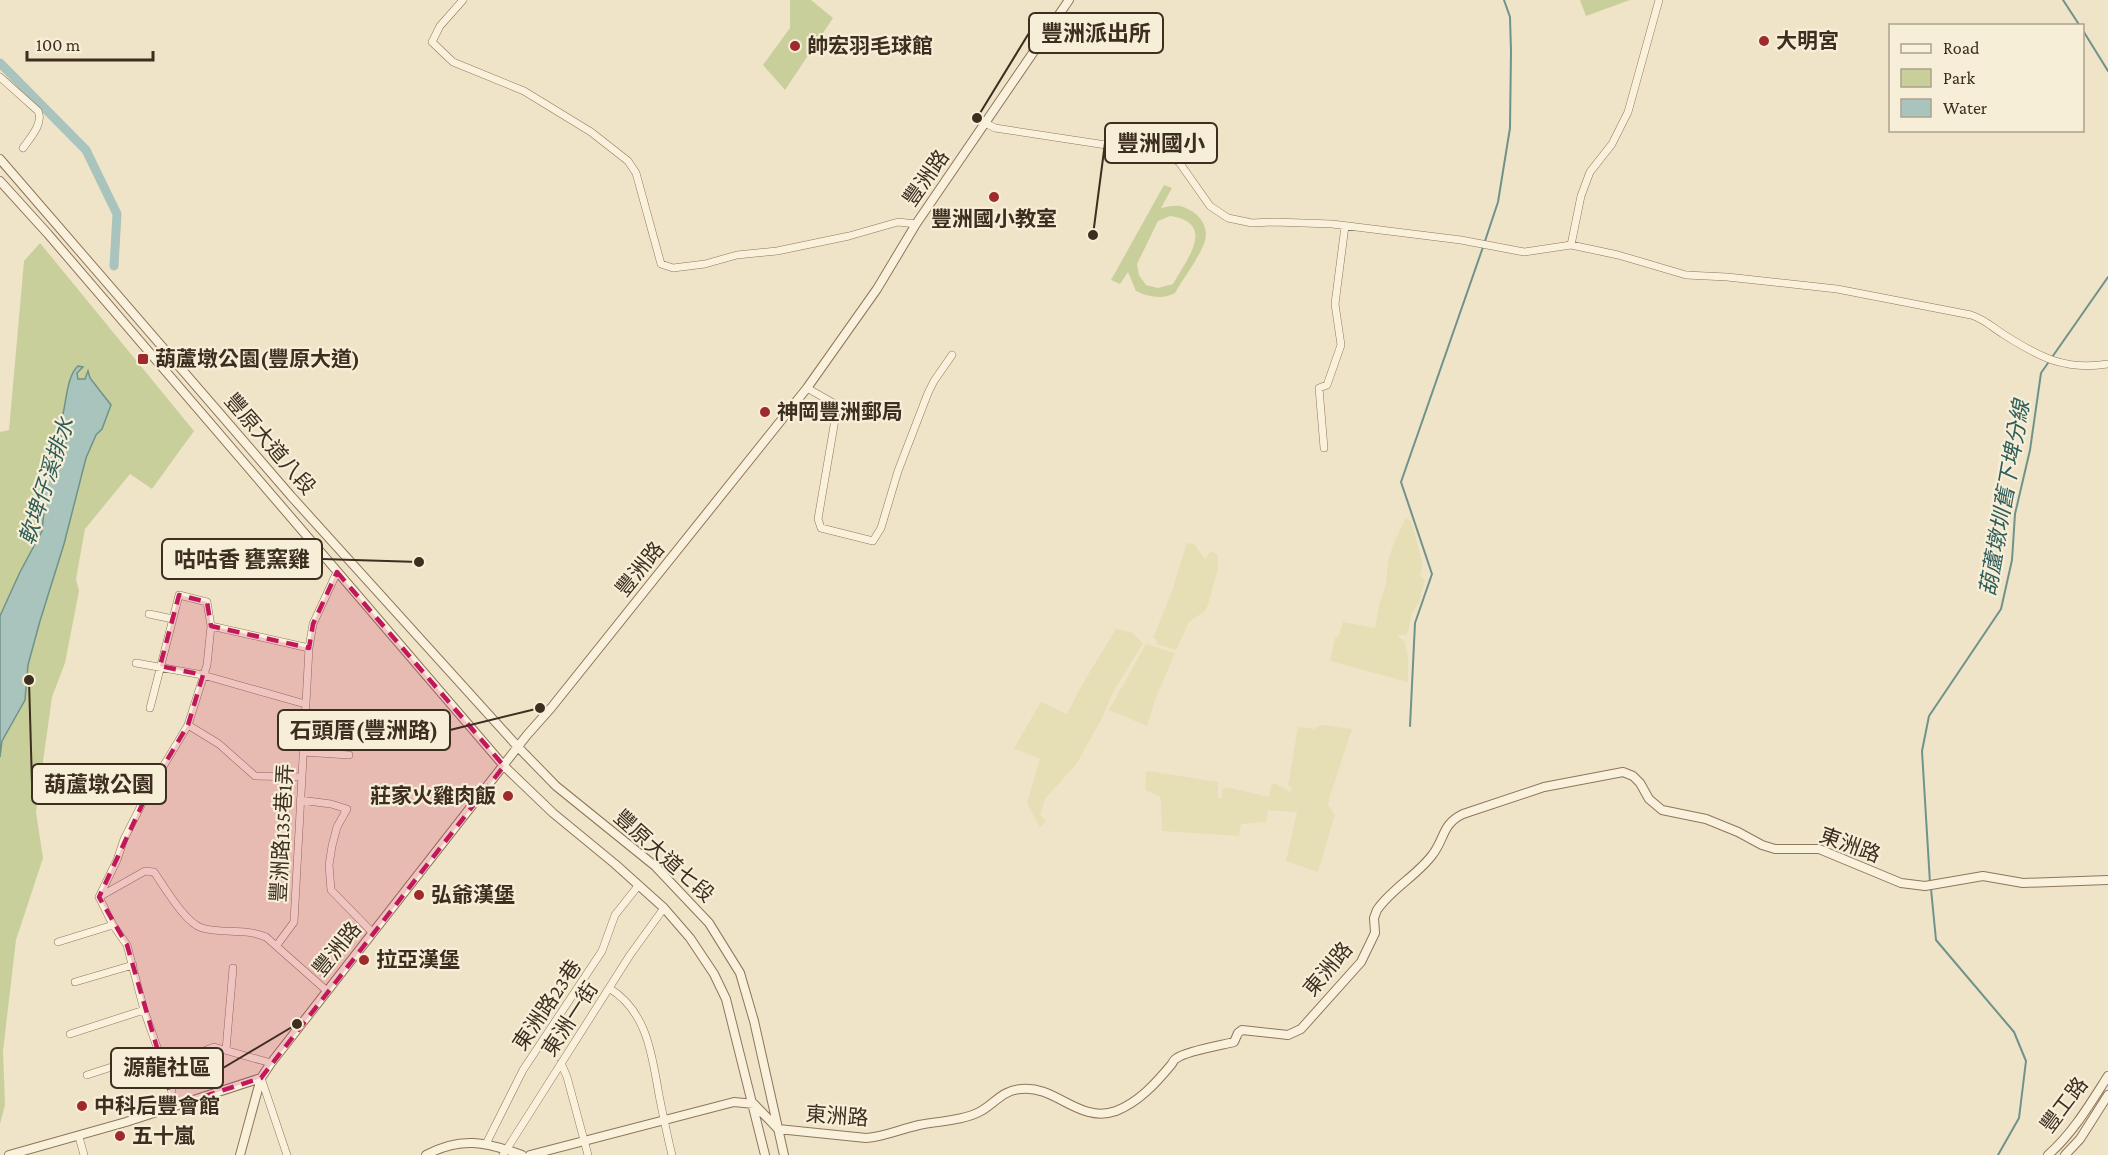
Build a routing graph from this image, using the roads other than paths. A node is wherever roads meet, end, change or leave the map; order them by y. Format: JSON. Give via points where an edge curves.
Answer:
{"nodes":[{"id":1,"x":464,"y":0,"type":"edge"},
{"id":2,"x":1069,"y":0,"type":"edge"},
{"id":3,"x":1659,"y":0,"type":"edge"},
{"id":4,"x":0,"y":77,"type":"edge"},
{"id":5,"x":985,"y":123,"type":"junction"},
{"id":6,"x":23,"y":148,"type":"dead end"},
{"id":7,"x":0,"y":159,"type":"edge"},
{"id":8,"x":0,"y":181,"type":"edge"},
{"id":9,"x":916,"y":224,"type":"junction"},
{"id":10,"x":1345,"y":226,"type":"junction"},
{"id":11,"x":1571,"y":245,"type":"junction"},
{"id":12,"x":952,"y":355,"type":"dead end"},
{"id":13,"x":2108,"y":364,"type":"edge"},
{"id":14,"x":807,"y":388,"type":"junction"},
{"id":15,"x":1324,"y":448,"type":"dead end"},
{"id":16,"x":337,"y":572,"type":"junction"},
{"id":17,"x":149,"y":614,"type":"dead end"},
{"id":18,"x":173,"y":620,"type":"junction"},
{"id":19,"x":211,"y":626,"type":"junction"},
{"id":20,"x":309,"y":648,"type":"junction"},
{"id":21,"x":136,"y":663,"type":"dead end"},
{"id":22,"x":160,"y":666,"type":"junction"},
{"id":23,"x":203,"y":675,"type":"junction"},
{"id":24,"x":305,"y":704,"type":"junction"},
{"id":25,"x":150,"y":708,"type":"dead end"},
{"id":26,"x":188,"y":725,"type":"junction"},
{"id":27,"x":518,"y":747,"type":"junction"},
{"id":28,"x":303,"y":752,"type":"junction"},
{"id":29,"x":349,"y":755,"type":"dead end"},
{"id":30,"x":504,"y":766,"type":"junction"},
{"id":31,"x":301,"y":777,"type":"junction"},
{"id":32,"x":300,"y":800,"type":"junction"},
{"id":33,"x":2108,"y":880,"type":"edge"},
{"id":34,"x":638,"y":886,"type":"junction"},
{"id":35,"x":99,"y":897,"type":"junction"},
{"id":36,"x":664,"y":908,"type":"junction"},
{"id":37,"x":113,"y":925,"type":"junction"},
{"id":38,"x":373,"y":933,"type":"junction"},
{"id":39,"x":58,"y":942,"type":"dead end"},
{"id":40,"x":277,"y":945,"type":"junction"},
{"id":41,"x":133,"y":965,"type":"junction"},
{"id":42,"x":233,"y":968,"type":"dead end"},
{"id":43,"x":75,"y":982,"type":"dead end"},
{"id":44,"x":609,"y":988,"type":"junction"},
{"id":45,"x":327,"y":990,"type":"junction"},
{"id":46,"x":144,"y":1010,"type":"junction"},
{"id":47,"x":70,"y":1034,"type":"dead end"},
{"id":48,"x":226,"y":1050,"type":"junction"},
{"id":49,"x":158,"y":1052,"type":"junction"},
{"id":50,"x":271,"y":1063,"type":"junction"},
{"id":51,"x":561,"y":1064,"type":"junction"},
{"id":52,"x":165,"y":1071,"type":"junction"},
{"id":53,"x":87,"y":1075,"type":"dead end"},
{"id":54,"x":2108,"y":1076,"type":"edge"},
{"id":55,"x":261,"y":1078,"type":"junction"},
{"id":56,"x":2108,"y":1095,"type":"edge"},
{"id":57,"x":753,"y":1104,"type":"junction"},
{"id":58,"x":174,"y":1106,"type":"junction"},
{"id":59,"x":664,"y":1122,"type":"junction"},
{"id":60,"x":778,"y":1129,"type":"junction"},
{"id":61,"x":79,"y":1137,"type":"junction"},
{"id":62,"x":584,"y":1140,"type":"junction"},
{"id":63,"x":486,"y":1144,"type":"junction"},
{"id":64,"x":505,"y":1152,"type":"edge"},
{"id":65,"x":9,"y":1155,"type":"edge"},
{"id":66,"x":84,"y":1155,"type":"edge"},
{"id":67,"x":240,"y":1155,"type":"edge"},
{"id":68,"x":287,"y":1155,"type":"edge"},
{"id":69,"x":426,"y":1155,"type":"edge"},
{"id":70,"x":522,"y":1155,"type":"edge"},
{"id":71,"x":530,"y":1155,"type":"edge"},
{"id":72,"x":588,"y":1155,"type":"edge"},
{"id":73,"x":672,"y":1155,"type":"edge"},
{"id":74,"x":765,"y":1155,"type":"edge"},
{"id":75,"x":784,"y":1155,"type":"edge"},
{"id":76,"x":2048,"y":1155,"type":"edge"},
{"id":77,"x":2065,"y":1155,"type":"edge"}],
"edges":[{"from":1,"to":9,"type":"street","via":[[440,26],[432,42],[453,62],[539,98],[628,161],[636,173],[661,264],[673,268],[705,264],[849,236],[898,222]]},
{"from":2,"to":5,"type":"street","name":"豐洲路"},
{"from":3,"to":11,"type":"street","via":[[1628,112],[1612,144],[1590,172]]},
{"from":4,"to":6,"type":"street","via":[[40,116],[40,123]]},
{"from":5,"to":9,"type":"street","name":"豐洲路"},
{"from":5,"to":10,"type":"street","via":[[995,128],[1165,154],[1179,162],[1210,206],[1228,218],[1252,223]]},
{"from":7,"to":27,"type":"street","name":"豐原大道八段","via":[[291,496]]},
{"from":8,"to":16,"type":"street","name":"豐原大道八段"},
{"from":9,"to":14,"type":"street","name":"豐洲路","via":[[877,289]]},
{"from":10,"to":11,"type":"street","via":[[1524,252]]},
{"from":10,"to":15,"type":"street","via":[[1335,304],[1341,345],[1327,385],[1319,388]]},
{"from":11,"to":13,"type":"street","via":[[1686,275],[1820,286],[1949,309],[1985,320],[2053,362],[2076,366]]},
{"from":12,"to":14,"type":"street","via":[[928,393],[873,541],[819,525],[837,408]]},
{"from":14,"to":27,"type":"street","name":"豐洲路"},
{"from":16,"to":20,"type":"street","name":"豐洲路135巷1弄","via":[[313,624]]},
{"from":16,"to":30,"type":"street","name":"豐原大道八段"},
{"from":17,"to":18,"type":"street"},
{"from":18,"to":19,"type":"street","via":[[179,595],[207,602]]},
{"from":18,"to":22,"type":"street"},
{"from":19,"to":20,"type":"street"},
{"from":19,"to":23,"type":"street"},
{"from":20,"to":24,"type":"street","name":"豐洲路135巷1弄"},
{"from":21,"to":22,"type":"street"},
{"from":22,"to":23,"type":"street"},
{"from":22,"to":25,"type":"street"},
{"from":23,"to":24,"type":"street"},
{"from":23,"to":26,"type":"street"},
{"from":24,"to":28,"type":"street","name":"豐洲路135巷1弄"},
{"from":26,"to":31,"type":"street","via":[[219,744],[255,776]]},
{"from":26,"to":35,"type":"street","via":[[145,797]]},
{"from":27,"to":30,"type":"street","name":"豐洲路"},
{"from":27,"to":60,"type":"street","name":"豐原大道七段","via":[[556,786],[654,866],[709,923],[740,973]]},
{"from":28,"to":29,"type":"street"},
{"from":28,"to":31,"type":"street","name":"豐洲路135巷1弄"},
{"from":30,"to":34,"type":"street","name":"豐原大道七段"},
{"from":30,"to":38,"type":"street","name":"豐洲路"},
{"from":31,"to":32,"type":"street","name":"豐洲路135巷1弄"},
{"from":32,"to":38,"type":"street","via":[[347,809],[332,846],[332,890]]},
{"from":32,"to":40,"type":"street","name":"豐洲路135巷1弄","via":[[294,922]]},
{"from":33,"to":60,"type":"street","name":"東洲路","via":[[2023,883],[1983,876],[1930,885],[1894,881],[1819,849],[1768,848],[1706,819],[1662,810],[1628,773],[1553,784],[1463,814],[1449,823],[1432,856],[1377,910],[1375,933],[1354,970],[1295,1033],[1242,1030],[1234,1042],[1181,1055],[1138,1099],[1107,1113],[1086,1113],[1044,1092],[1020,1089],[981,1111],[877,1137]]},
{"from":34,"to":36,"type":"street","name":"豐原大道七段"},
{"from":34,"to":63,"type":"street","name":"東洲路23巷","via":[[615,915],[602,951],[523,1070]]},
{"from":35,"to":37,"type":"street"},
{"from":35,"to":40,"type":"street","via":[[145,871],[154,872],[191,922],[201,928],[254,932]]},
{"from":36,"to":44,"type":"street","name":"東洲一街"},
{"from":36,"to":57,"type":"street","name":"豐原大道七段","via":[[690,938],[726,999]]},
{"from":37,"to":39,"type":"street"},
{"from":37,"to":41,"type":"street","via":[[127,945]]},
{"from":38,"to":45,"type":"street","name":"豐洲路"},
{"from":40,"to":45,"type":"street"},
{"from":41,"to":43,"type":"street"},
{"from":41,"to":46,"type":"street"},
{"from":42,"to":48,"type":"street"},
{"from":44,"to":51,"type":"street","name":"東洲一街"},
{"from":44,"to":59,"type":"street","via":[[635,1012],[650,1042]]},
{"from":45,"to":50,"type":"street","name":"豐洲路"},
{"from":46,"to":47,"type":"street"},
{"from":46,"to":49,"type":"street"},
{"from":48,"to":50,"type":"street"},
{"from":48,"to":52,"type":"street","via":[[214,1047],[204,1051],[190,1067]]},
{"from":49,"to":52,"type":"street"},
{"from":49,"to":53,"type":"street"},
{"from":50,"to":55,"type":"street","name":"豐洲路"},
{"from":51,"to":62,"type":"street"},
{"from":51,"to":64,"type":"street","name":"東洲一街"},
{"from":52,"to":58,"type":"street"},
{"from":54,"to":76,"type":"street","name":"豐工路","via":[[2086,1112]]},
{"from":55,"to":58,"type":"street"},
{"from":55,"to":67,"type":"street","name":"豐洲路"},
{"from":55,"to":68,"type":"street"},
{"from":56,"to":77,"type":"street","name":"豐工路"},
{"from":57,"to":59,"type":"street","via":[[734,1102]]},
{"from":57,"to":60,"type":"street","name":"東洲路"},
{"from":57,"to":74,"type":"street","name":"豐原大道七段"},
{"from":58,"to":61,"type":"street"},
{"from":59,"to":62,"type":"street"},
{"from":59,"to":73,"type":"street"},
{"from":60,"to":75,"type":"street","name":"豐原大道七段"},
{"from":61,"to":65,"type":"street"},
{"from":61,"to":66,"type":"street"},
{"from":62,"to":71,"type":"street"},
{"from":62,"to":72,"type":"street"},
{"from":63,"to":64,"type":"street"},
{"from":63,"to":69,"type":"street","via":[[453,1143]]},
{"from":64,"to":70,"type":"street"}]}
